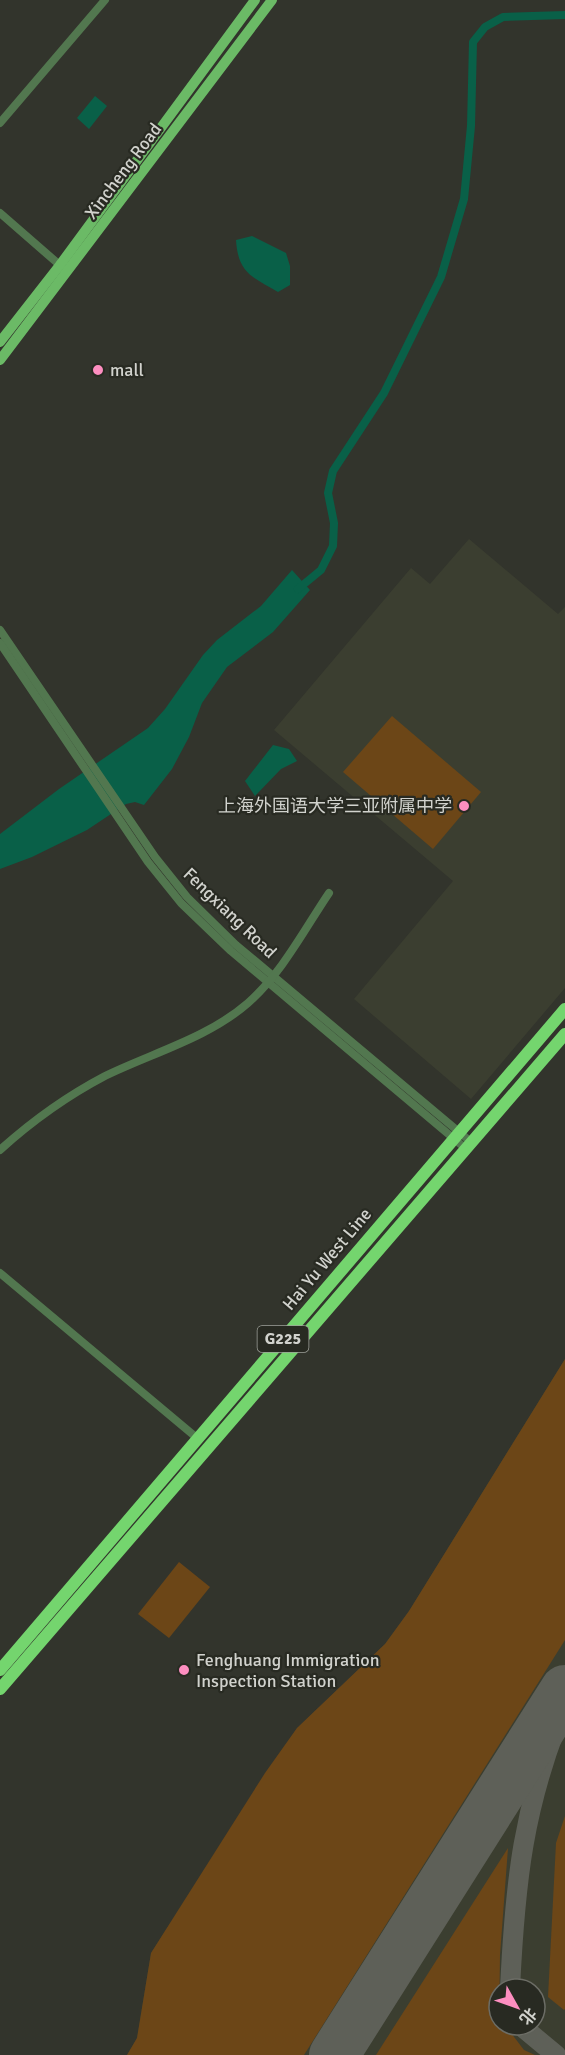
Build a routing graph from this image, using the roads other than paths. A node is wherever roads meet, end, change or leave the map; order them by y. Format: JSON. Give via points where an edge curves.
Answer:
{"nodes":[{"id":1,"x":105,"y":0,"type":"edge"},
{"id":2,"x":255,"y":0,"type":"edge"},
{"id":3,"x":272,"y":0,"type":"edge"},
{"id":4,"x":0,"y":123,"type":"edge"},
{"id":5,"x":0,"y":213,"type":"edge"},
{"id":6,"x":64,"y":268,"type":"junction"},
{"id":7,"x":0,"y":342,"type":"edge"},
{"id":8,"x":0,"y":360,"type":"edge"},
{"id":9,"x":0,"y":630,"type":"edge"},
{"id":10,"x":0,"y":643,"type":"edge"},
{"id":11,"x":87,"y":765,"type":"junction"},
{"id":12,"x":329,"y":892,"type":"dead end"},
{"id":13,"x":271,"y":980,"type":"junction"},
{"id":14,"x":565,"y":1009,"type":"edge"},
{"id":15,"x":565,"y":1034,"type":"edge"},
{"id":16,"x":456,"y":1135,"type":"junction"},
{"id":17,"x":468,"y":1145,"type":"junction"},
{"id":18,"x":0,"y":1150,"type":"edge"},
{"id":19,"x":0,"y":1273,"type":"edge"},
{"id":20,"x":197,"y":1438,"type":"junction"},
{"id":21,"x":64,"y":1604,"type":"junction"},
{"id":22,"x":0,"y":1670,"type":"edge"},
{"id":23,"x":0,"y":1689,"type":"edge"}],
"edges":[{"from":1,"to":4,"type":"street"},
{"from":2,"to":6,"type":"main road","name":"Xincheng Road"},
{"from":3,"to":6,"type":"main road","name":"Xincheng Road"},
{"from":5,"to":6,"type":"street"},
{"from":6,"to":7,"type":"main road","name":"Xincheng Road"},
{"from":6,"to":8,"type":"main road","name":"Xincheng Road"},
{"from":9,"to":11,"type":"street","name":"Fengxiang Road"},
{"from":10,"to":11,"type":"street","name":"Fengxiang Road"},
{"from":11,"to":13,"type":"street","name":"Fengxiang Road","via":[[119,813],[187,897]]},
{"from":12,"to":13,"type":"street"},
{"from":13,"to":16,"type":"street","name":"Fengxiang Road"},
{"from":13,"to":18,"type":"street","via":[[245,1005],[195,1036],[105,1076],[57,1104]]},
{"from":14,"to":16,"type":"highway","name":"Hai Yu West Line","number":"G225"},
{"from":15,"to":17,"type":"highway","name":"Hai Yu West Line","number":"G225"},
{"from":16,"to":17,"type":"street","name":"Fengxiang Road"},
{"from":16,"to":20,"type":"highway","name":"Hai Yu West Line","number":"G225"},
{"from":17,"to":21,"type":"highway","name":"Hai Yu West Line","number":"G225"},
{"from":19,"to":20,"type":"street"},
{"from":20,"to":21,"type":"highway","name":"Hai Yu West Line","number":"G225"},
{"from":21,"to":22,"type":"highway","name":"Hai Yu West Line","number":"G225"},
{"from":21,"to":23,"type":"highway","name":"Hai Yu West Line","number":"G225"}]}
